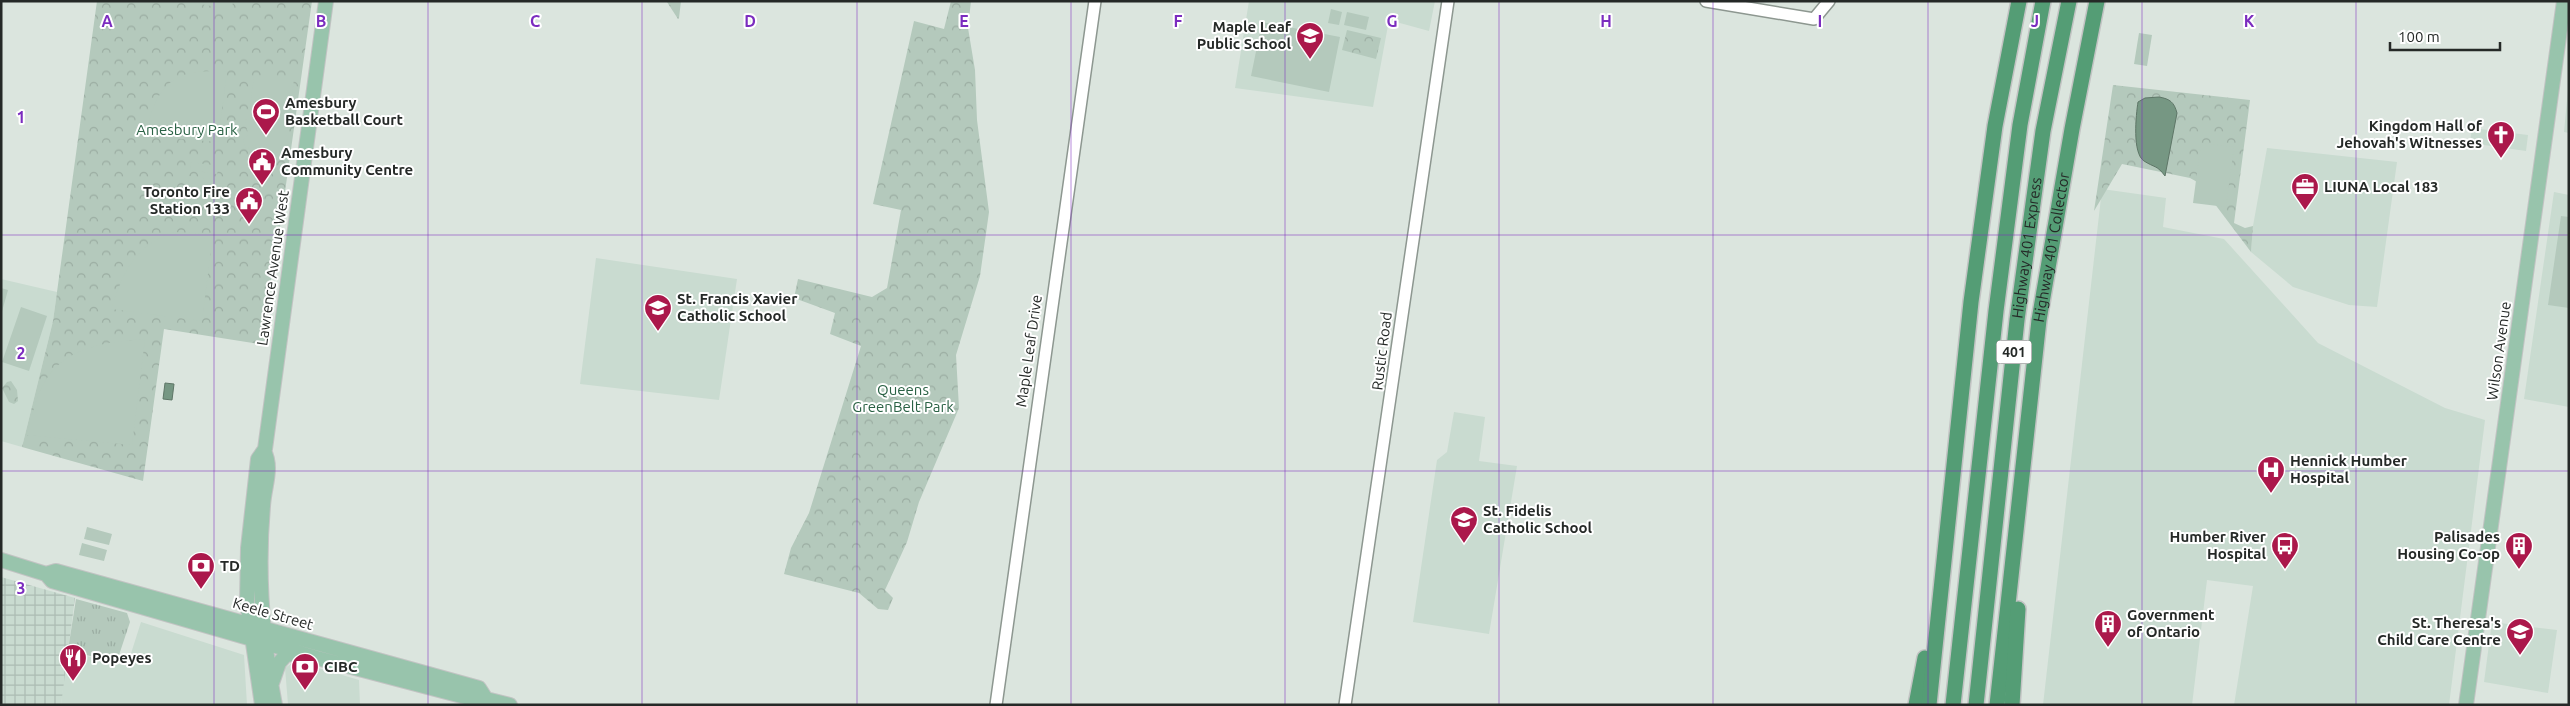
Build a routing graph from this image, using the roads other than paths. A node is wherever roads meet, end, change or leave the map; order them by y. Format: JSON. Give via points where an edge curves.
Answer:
{"nodes":[{"id":1,"x":326,"y":1,"type":"edge"},
{"id":2,"x":1095,"y":1,"type":"edge"},
{"id":3,"x":1448,"y":1,"type":"edge"},
{"id":4,"x":1706,"y":1,"type":"edge"},
{"id":5,"x":1829,"y":1,"type":"edge"},
{"id":6,"x":2020,"y":1,"type":"edge"},
{"id":7,"x":2043,"y":1,"type":"edge"},
{"id":8,"x":2069,"y":1,"type":"edge"},
{"id":9,"x":2097,"y":1,"type":"edge"},
{"id":10,"x":2564,"y":1,"type":"edge"},
{"id":11,"x":264,"y":451,"type":"junction"},
{"id":12,"x":2014,"y":554,"type":"junction"},
{"id":13,"x":1,"y":560,"type":"edge"},
{"id":14,"x":141,"y":600,"type":"junction"},
{"id":15,"x":247,"y":602,"type":"junction"},
{"id":16,"x":220,"y":615,"type":"junction"},
{"id":17,"x":1938,"y":616,"type":"junction"},
{"id":18,"x":256,"y":625,"type":"junction"},
{"id":19,"x":258,"y":640,"type":"junction"},
{"id":20,"x":301,"y":653,"type":"junction"},
{"id":21,"x":272,"y":685,"type":"junction"},
{"id":22,"x":486,"y":698,"type":"junction"},
{"id":23,"x":262,"y":705,"type":"edge"},
{"id":24,"x":275,"y":705,"type":"edge"},
{"id":25,"x":510,"y":705,"type":"edge"},
{"id":26,"x":996,"y":705,"type":"edge"},
{"id":27,"x":1345,"y":705,"type":"edge"},
{"id":28,"x":1916,"y":705,"type":"edge"},
{"id":29,"x":1929,"y":705,"type":"edge"},
{"id":30,"x":1953,"y":705,"type":"edge"},
{"id":31,"x":1976,"y":705,"type":"edge"},
{"id":32,"x":1997,"y":705,"type":"edge"},
{"id":33,"x":2012,"y":705,"type":"edge"},
{"id":34,"x":2466,"y":705,"type":"edge"}],
"edges":[{"from":1,"to":11,"type":"main road","name":"Lawrence Avenue West"},
{"from":2,"to":26,"type":"street","name":"Maple Leaf Drive"},
{"from":3,"to":27,"type":"street","name":"Rustic Road"},
{"from":4,"to":5,"type":"street","via":[[1814,19]]},
{"from":6,"to":17,"type":"highway","via":[[1995,126],[1971,302]]},
{"from":7,"to":30,"type":"highway","name":"Highway 401 Express","number":"401","via":[[2020,125],[1996,310]]},
{"from":8,"to":31,"type":"highway","name":"Highway 401 Express","number":"401","via":[[2043,131],[2017,320]]},
{"from":9,"to":12,"type":"highway","name":"Highway 401 Collector","number":"401","via":[[2039,320]]},
{"from":10,"to":34,"type":"main road","name":"Wilson Avenue"},
{"from":11,"to":15,"type":"main road","name":"Lawrence Avenue West","via":[[258,459],[249,520]]},
{"from":11,"to":18,"type":"main road","name":"Lawrence Avenue West","via":[[270,462],[261,529]]},
{"from":12,"to":32,"type":"highway","name":"Highway 401 Collector","number":"401"},
{"from":12,"to":33,"type":"highway","via":[[2019,583]]},
{"from":13,"to":14,"type":"main road","name":"Keele Street","via":[[46,574],[52,581]]},
{"from":14,"to":16,"type":"main road","name":"Keele Street"},
{"from":14,"to":19,"type":"main road","name":"Keele Street"},
{"from":15,"to":16,"type":"main road","via":[[235,614]]},
{"from":15,"to":18,"type":"main road","name":"Lawrence Avenue West"},
{"from":16,"to":18,"type":"main road","name":"Keele Street"},
{"from":17,"to":28,"type":"highway","via":[[1928,643]]},
{"from":17,"to":29,"type":"highway"},
{"from":18,"to":19,"type":"main road","name":"Lawrence Avenue West"},
{"from":18,"to":22,"type":"main road","name":"Keele Street","via":[[479,688]]},
{"from":19,"to":20,"type":"main road","name":"Keele Street"},
{"from":19,"to":21,"type":"main road","name":"Lawrence Avenue West"},
{"from":19,"to":23,"type":"main road","name":"Lawrence Avenue West"},
{"from":20,"to":21,"type":"main road","via":[[286,655],[279,663]]},
{"from":20,"to":22,"type":"main road","name":"Keele Street","via":[[477,700]]},
{"from":21,"to":24,"type":"main road","name":"Lawrence Avenue West"},
{"from":22,"to":25,"type":"main road","name":"Keele Street"}]}
